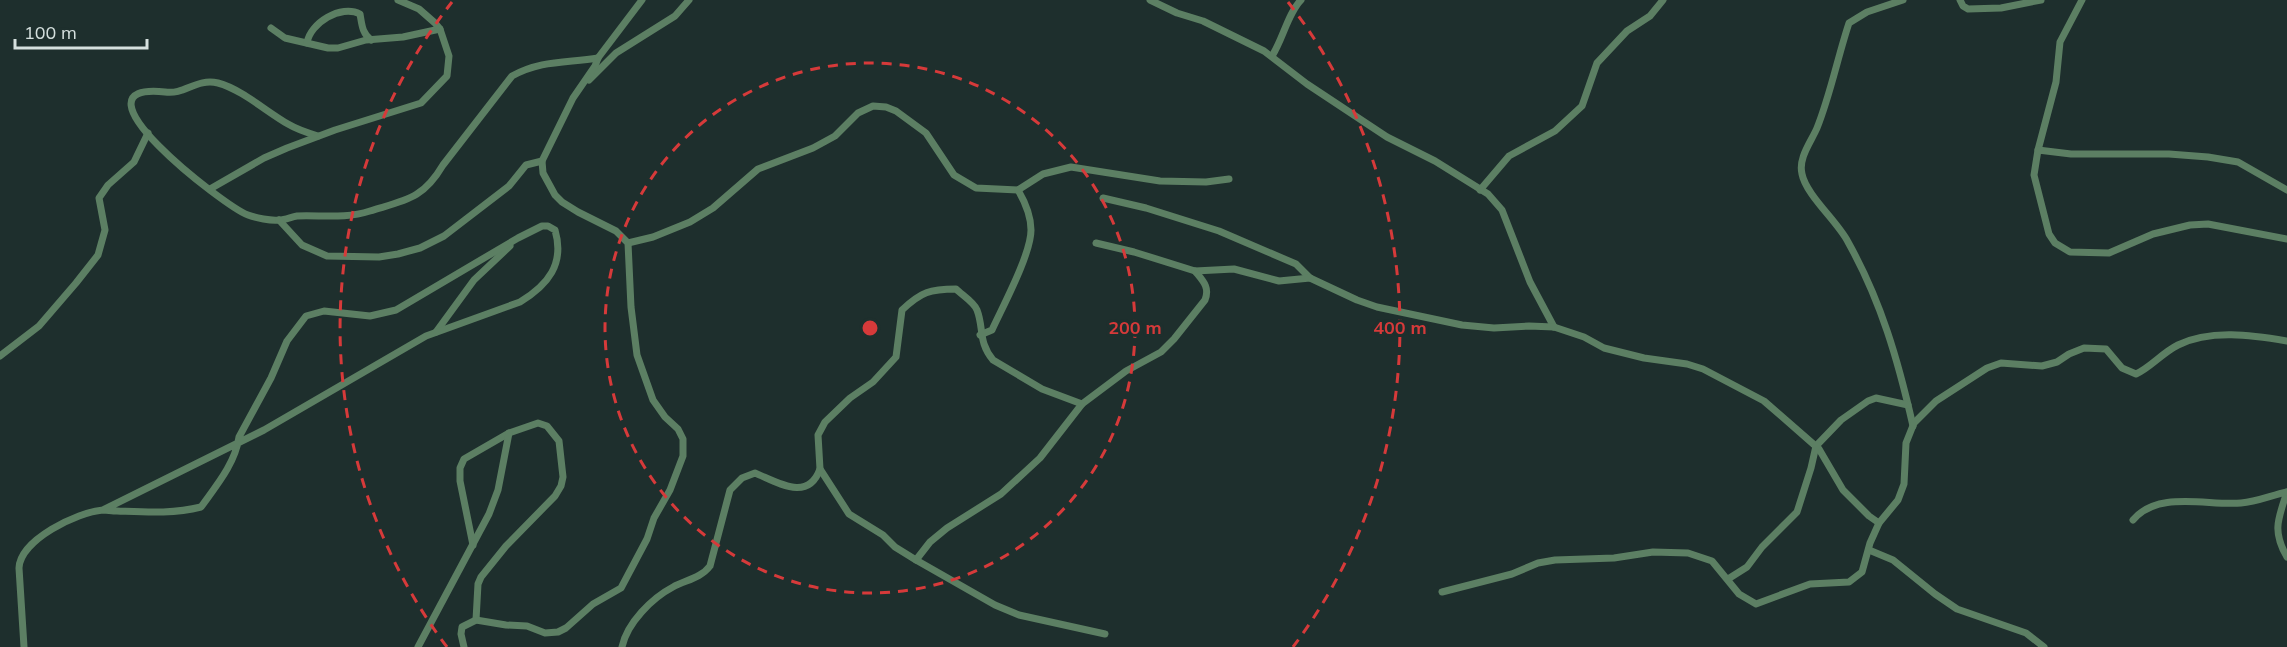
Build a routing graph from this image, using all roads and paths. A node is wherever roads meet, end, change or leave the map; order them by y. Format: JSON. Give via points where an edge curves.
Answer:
{"nodes":[{"id":1,"x":398,"y":0,"type":"edge"},
{"id":2,"x":642,"y":0,"type":"edge"},
{"id":3,"x":689,"y":0,"type":"edge"},
{"id":4,"x":1150,"y":0,"type":"edge"},
{"id":5,"x":1301,"y":0,"type":"edge"},
{"id":6,"x":1663,"y":0,"type":"edge"},
{"id":7,"x":1903,"y":0,"type":"edge"},
{"id":8,"x":1960,"y":0,"type":"edge"},
{"id":9,"x":2041,"y":0,"type":"edge"},
{"id":10,"x":2082,"y":0,"type":"edge"},
{"id":11,"x":271,"y":28,"type":"dead end"},
{"id":12,"x":441,"y":29,"type":"junction"},
{"id":13,"x":371,"y":40,"type":"junction"},
{"id":14,"x":307,"y":43,"type":"junction"},
{"id":15,"x":1272,"y":56,"type":"junction"},
{"id":16,"x":598,"y":58,"type":"junction"},
{"id":17,"x":583,"y":86,"type":"junction"},
{"id":18,"x":148,"y":133,"type":"junction"},
{"id":19,"x":318,"y":136,"type":"junction"},
{"id":20,"x":2038,"y":150,"type":"junction"},
{"id":21,"x":542,"y":161,"type":"junction"},
{"id":22,"x":1229,"y":179,"type":"dead end"},
{"id":23,"x":210,"y":189,"type":"junction"},
{"id":24,"x":1018,"y":190,"type":"junction"},
{"id":25,"x":1480,"y":190,"type":"junction"},
{"id":26,"x":2287,"y":190,"type":"edge"},
{"id":27,"x":1102,"y":198,"type":"dead end"},
{"id":28,"x":279,"y":220,"type":"junction"},
{"id":29,"x":518,"y":238,"type":"junction"},
{"id":30,"x":2287,"y":240,"type":"edge"},
{"id":31,"x":628,"y":243,"type":"junction"},
{"id":32,"x":1096,"y":243,"type":"dead end"},
{"id":33,"x":1195,"y":271,"type":"junction"},
{"id":34,"x":1310,"y":278,"type":"junction"},
{"id":35,"x":1554,"y":327,"type":"junction"},
{"id":36,"x":436,"y":332,"type":"junction"},
{"id":37,"x":980,"y":335,"type":"junction"},
{"id":38,"x":2287,"y":341,"type":"edge"},
{"id":39,"x":0,"y":356,"type":"edge"},
{"id":40,"x":1082,"y":404,"type":"junction"},
{"id":41,"x":1908,"y":405,"type":"junction"},
{"id":42,"x":1913,"y":426,"type":"junction"},
{"id":43,"x":509,"y":434,"type":"junction"},
{"id":44,"x":238,"y":444,"type":"junction"},
{"id":45,"x":1816,"y":446,"type":"junction"},
{"id":46,"x":820,"y":469,"type":"junction"},
{"id":47,"x":103,"y":510,"type":"junction"},
{"id":48,"x":2133,"y":520,"type":"dead end"},
{"id":49,"x":1879,"y":523,"type":"junction"},
{"id":50,"x":473,"y":545,"type":"junction"},
{"id":51,"x":1869,"y":550,"type":"junction"},
{"id":52,"x":2287,"y":557,"type":"edge"},
{"id":53,"x":916,"y":560,"type":"junction"},
{"id":54,"x":1728,"y":579,"type":"junction"},
{"id":55,"x":1442,"y":592,"type":"dead end"},
{"id":56,"x":476,"y":620,"type":"junction"},
{"id":57,"x":1105,"y":634,"type":"dead end"},
{"id":58,"x":24,"y":647,"type":"edge"},
{"id":59,"x":418,"y":647,"type":"edge"},
{"id":60,"x":464,"y":647,"type":"edge"},
{"id":61,"x":622,"y":647,"type":"edge"},
{"id":62,"x":2044,"y":647,"type":"edge"}],
"edges":[{"from":1,"to":12,"type":"street","via":[[419,9]]},
{"from":2,"to":16,"type":"street"},
{"from":3,"to":17,"type":"street","via":[[675,16],[616,52]]},
{"from":4,"to":15,"type":"street"},
{"from":5,"to":15,"type":"street"},
{"from":6,"to":25,"type":"street","via":[[1597,63],[1582,106],[1555,131],[1509,156]]},
{"from":7,"to":41,"type":"street","via":[[1867,12],[1849,23],[1817,128],[1803,155],[1802,174],[1847,240],[1881,310]]},
{"from":8,"to":9,"type":"street","via":[[1968,9],[1979,9]]},
{"from":10,"to":20,"type":"street","via":[[2060,42],[2056,82]]},
{"from":11,"to":14,"type":"street","via":[[285,38]]},
{"from":12,"to":13,"type":"street"},
{"from":12,"to":19,"type":"street","via":[[449,56],[447,76],[421,103]]},
{"from":13,"to":14,"type":"street","via":[[338,48]]},
{"from":13,"to":14,"type":"street","via":[[362,27],[360,14],[344,11],[318,24]]},
{"from":15,"to":25,"type":"street","via":[[1387,137]]},
{"from":16,"to":17,"type":"street"},
{"from":16,"to":28,"type":"street","via":[[547,62],[512,76],[434,181],[415,197],[358,215]]},
{"from":17,"to":21,"type":"street","via":[[573,98]]},
{"from":18,"to":19,"type":"street","via":[[131,112],[133,99],[148,91],[176,92],[207,81],[231,88],[288,124]]},
{"from":18,"to":23,"type":"street"},
{"from":18,"to":39,"type":"street","via":[[134,162],[99,198],[105,230],[98,255],[39,326]]},
{"from":19,"to":23,"type":"street","via":[[264,158]]},
{"from":20,"to":26,"type":"street","via":[[2228,160]]},
{"from":20,"to":30,"type":"street","via":[[2034,175],[2047,228],[2055,243],[2070,252],[2109,253],[2153,234],[2208,224]]},
{"from":21,"to":28,"type":"street","via":[[526,165],[509,186],[444,236],[398,254],[327,256],[302,245]]},
{"from":21,"to":31,"type":"street","via":[[543,174],[555,195],[616,231]]},
{"from":22,"to":24,"type":"street","via":[[1160,181],[1071,167],[1043,174]]},
{"from":23,"to":28,"type":"street","via":[[249,216]]},
{"from":24,"to":31,"type":"street","via":[[987,190],[968,184],[954,175],[926,133],[896,111],[873,106],[858,113],[835,136],[758,169],[713,208],[690,222]]},
{"from":24,"to":37,"type":"street","via":[[1026,204],[1030,239],[992,330]]},
{"from":25,"to":35,"type":"street","via":[[1502,210],[1530,282]]},
{"from":27,"to":34,"type":"street","via":[[1219,231],[1296,264]]},
{"from":29,"to":36,"type":"street","via":[[474,280]]},
{"from":29,"to":36,"type":"street","via":[[542,226],[555,230],[557,260],[543,287],[520,302]]},
{"from":29,"to":44,"type":"street","via":[[396,310],[370,316],[324,311],[306,316],[287,341]]},
{"from":31,"to":56,"type":"street","via":[[637,355],[653,400],[683,439],[683,456],[670,490],[621,588],[592,604],[566,628],[545,633],[527,626]]},
{"from":32,"to":33,"type":"street"},
{"from":33,"to":34,"type":"street","via":[[1234,270],[1279,281]]},
{"from":33,"to":40,"type":"street","via":[[1208,293],[1174,339],[1161,352],[1126,371]]},
{"from":34,"to":35,"type":"street","via":[[1377,307],[1462,325]]},
{"from":35,"to":45,"type":"street","via":[[1604,348],[1703,369],[1764,401]]},
{"from":36,"to":44,"type":"street"},
{"from":37,"to":40,"type":"street","via":[[993,360],[1042,389]]},
{"from":37,"to":46,"type":"street","via":[[976,308],[956,289],[929,290],[917,296],[902,310],[896,357],[825,422],[818,435]]},
{"from":38,"to":42,"type":"street","via":[[2202,336],[2177,345],[2136,374],[2122,368],[2106,349],[2084,348],[2042,366],[2001,363],[1936,401]]},
{"from":40,"to":53,"type":"street","via":[[1040,458],[1001,494],[939,535]]},
{"from":41,"to":42,"type":"street"},
{"from":41,"to":45,"type":"street","via":[[1876,398],[1868,401],[1841,420]]},
{"from":42,"to":49,"type":"street","via":[[1906,442],[1904,484],[1898,500]]},
{"from":43,"to":50,"type":"street","via":[[498,490]]},
{"from":43,"to":50,"type":"street","via":[[469,455],[460,468]]},
{"from":43,"to":56,"type":"street","via":[[538,423],[547,426],[559,441],[563,477],[555,496],[481,577]]},
{"from":44,"to":47,"type":"street"},
{"from":44,"to":47,"type":"street","via":[[223,476],[201,507],[169,513]]},
{"from":45,"to":49,"type":"street","via":[[1843,490]]},
{"from":45,"to":54,"type":"street","via":[[1797,512],[1748,567]]},
{"from":46,"to":53,"type":"street","via":[[849,514]]},
{"from":46,"to":61,"type":"street","via":[[810,485],[802,488],[755,473],[742,478],[730,490],[710,566],[705,573],[671,588],[651,604],[628,628]]},
{"from":47,"to":58,"type":"street","via":[[52,529],[36,539],[19,559]]},
{"from":48,"to":52,"type":"street","via":[[2140,512],[2159,504],[2241,503],[2287,492],[2277,523],[2279,544]]},
{"from":49,"to":51,"type":"street"},
{"from":50,"to":59,"type":"street"},
{"from":51,"to":54,"type":"street","via":[[1863,572],[1849,582],[1810,584],[1756,604],[1739,594]]},
{"from":51,"to":62,"type":"street","via":[[1893,560],[1957,609],[2026,633]]},
{"from":53,"to":57,"type":"street","via":[[1019,615]]},
{"from":54,"to":55,"type":"street","via":[[1712,561],[1688,553],[1653,552],[1538,563],[1512,574]]},
{"from":56,"to":60,"type":"street","via":[[462,627]]}]}
